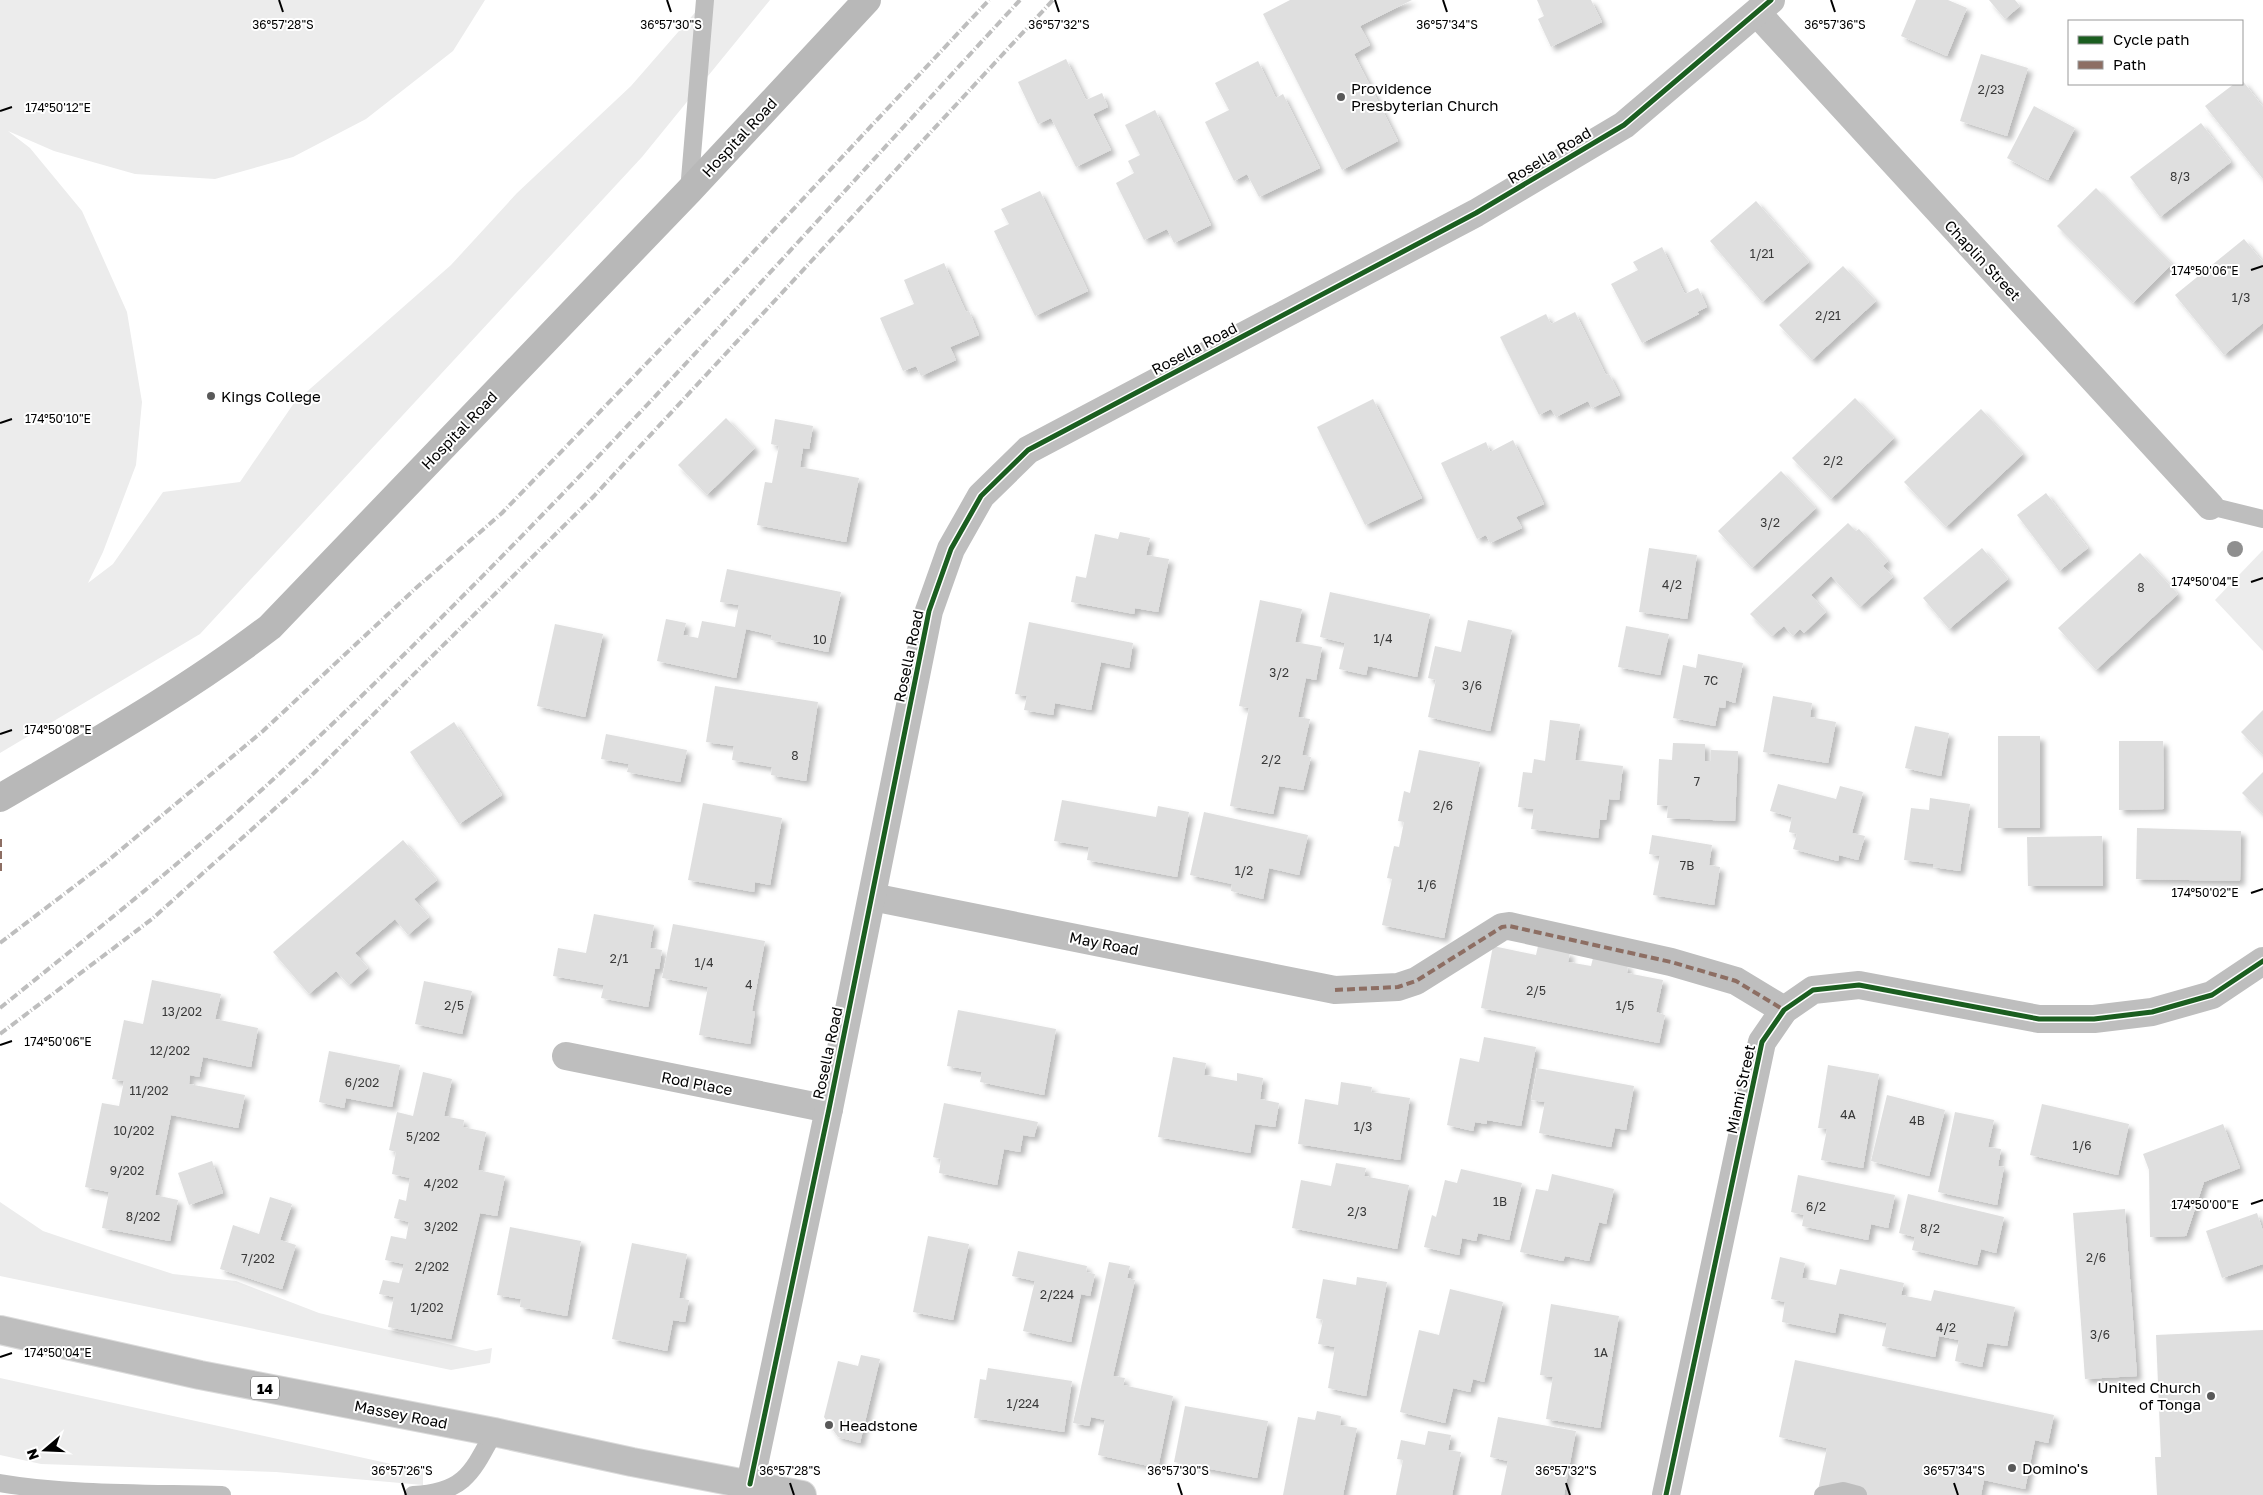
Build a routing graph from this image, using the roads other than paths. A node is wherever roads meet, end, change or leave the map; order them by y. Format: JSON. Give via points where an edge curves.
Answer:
{"nodes":[{"id":1,"x":705,"y":0,"type":"edge"},
{"id":2,"x":867,"y":0,"type":"edge"},
{"id":3,"x":1764,"y":7,"type":"edge"},
{"id":4,"x":689,"y":191,"type":"junction"},
{"id":5,"x":2210,"y":506,"type":"joint"},
{"id":6,"x":2263,"y":519,"type":"edge"},
{"id":7,"x":0,"y":798,"type":"edge"},
{"id":8,"x":872,"y":897,"type":"junction"},
{"id":9,"x":2263,"y":961,"type":"edge"},
{"id":10,"x":1784,"y":1010,"type":"junction"},
{"id":11,"x":566,"y":1056,"type":"dead end"},
{"id":12,"x":829,"y":1109,"type":"junction"},
{"id":13,"x":0,"y":1330,"type":"edge"},
{"id":14,"x":494,"y":1432,"type":"junction"},
{"id":15,"x":0,"y":1482,"type":"edge"},
{"id":16,"x":749,"y":1490,"type":"edge"},
{"id":17,"x":222,"y":1495,"type":"edge"},
{"id":18,"x":413,"y":1495,"type":"edge"},
{"id":19,"x":802,"y":1495,"type":"edge"},
{"id":20,"x":1666,"y":1495,"type":"edge"},
{"id":21,"x":1823,"y":1495,"type":"edge"},
{"id":22,"x":1858,"y":1495,"type":"edge"}],
"edges":[{"from":1,"to":4,"type":"lane"},
{"from":2,"to":4,"type":"main road","name":"Hospital Road"},
{"from":3,"to":5,"type":"street","name":"Chaplin Street"},
{"from":3,"to":8,"type":"street","name":"Rosella Road","via":[[1624,125],[1476,213],[1028,450],[981,496],[951,549],[929,610]]},
{"from":4,"to":7,"type":"main road","name":"Hospital Road","via":[[270,627],[154,708]]},
{"from":5,"to":6,"type":"lane"},
{"from":8,"to":10,"type":"street","name":"May Road","via":[[1335,990],[1398,987],[1416,981],[1502,927],[1510,926],[1671,962],[1736,981]]},
{"from":8,"to":12,"type":"street","name":"Rosella Road"},
{"from":9,"to":10,"type":"street","name":"Miami Street","via":[[2212,996],[2152,1012],[2094,1019],[2039,1019],[1859,985],[1813,990]]},
{"from":10,"to":20,"type":"street","name":"Miami Street","via":[[1762,1042]]},
{"from":11,"to":12,"type":"street","name":"Rod Place"},
{"from":12,"to":16,"type":"street","name":"Rosella Road"},
{"from":13,"to":14,"type":"street","name":"Massey Road","number":"14","via":[[200,1375]]},
{"from":14,"to":16,"type":"street","name":"Massey Road","number":"14"},
{"from":14,"to":18,"type":"lane","via":[[464,1480],[449,1490]]},
{"from":15,"to":17,"type":"lane","via":[[98,1491]]},
{"from":16,"to":19,"type":"street","name":"Massey Road","number":"14"},
{"from":21,"to":22,"type":"lane","via":[[1843,1491]]}]}
